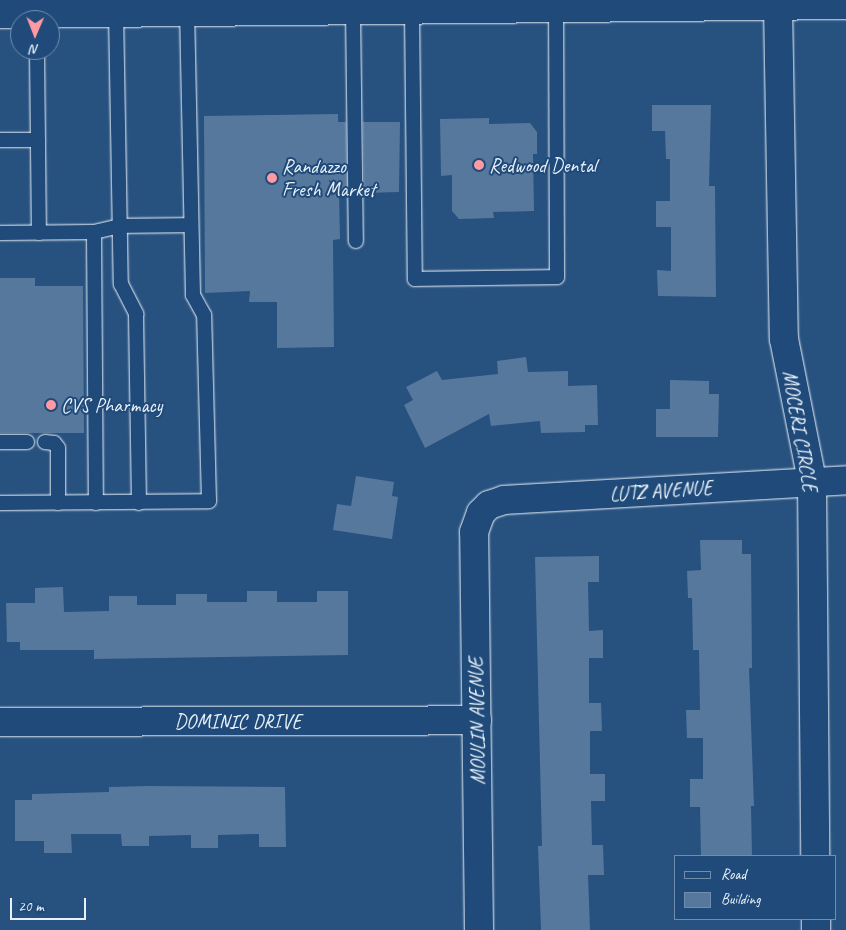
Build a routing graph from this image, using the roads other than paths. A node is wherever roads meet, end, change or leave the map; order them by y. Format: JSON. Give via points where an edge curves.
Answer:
{"nodes":[{"id":1,"x":636,"y":4,"type":"edge"},
{"id":2,"x":309,"y":5,"type":"edge"},
{"id":3,"x":778,"y":5,"type":"junction"},
{"id":4,"x":846,"y":5,"type":"edge"},
{"id":5,"x":173,"y":7,"type":"edge"},
{"id":6,"x":556,"y":8,"type":"junction"},
{"id":7,"x":353,"y":9,"type":"junction"},
{"id":8,"x":412,"y":9,"type":"junction"},
{"id":9,"x":60,"y":11,"type":"edge"},
{"id":10,"x":116,"y":11,"type":"junction"},
{"id":11,"x":37,"y":60,"type":"edge"},
{"id":12,"x":0,"y":140,"type":"edge"},
{"id":13,"x":38,"y":140,"type":"junction"},
{"id":14,"x":191,"y":225,"type":"junction"},
{"id":15,"x":120,"y":226,"type":"junction"},
{"id":16,"x":94,"y":232,"type":"junction"},
{"id":17,"x":0,"y":233,"type":"edge"},
{"id":18,"x":39,"y":233,"type":"junction"},
{"id":19,"x":356,"y":241,"type":"dead end"},
{"id":20,"x":0,"y":442,"type":"edge"},
{"id":21,"x":27,"y":442,"type":"dead end"},
{"id":22,"x":45,"y":442,"type":"dead end"},
{"id":23,"x":846,"y":480,"type":"edge"},
{"id":24,"x":812,"y":482,"type":"junction"},
{"id":25,"x":139,"y":502,"type":"junction"},
{"id":26,"x":58,"y":503,"type":"junction"},
{"id":27,"x":96,"y":503,"type":"junction"},
{"id":28,"x":0,"y":504,"type":"edge"},
{"id":29,"x":481,"y":513,"type":"joint"},
{"id":30,"x":477,"y":720,"type":"junction"},
{"id":31,"x":0,"y":722,"type":"edge"},
{"id":32,"x":815,"y":855,"type":"edge"},
{"id":33,"x":479,"y":930,"type":"edge"}],
"edges":[{"from":1,"to":3,"type":"street"},
{"from":1,"to":6,"type":"street"},
{"from":2,"to":5,"type":"street"},
{"from":2,"to":7,"type":"street"},
{"from":3,"to":4,"type":"street"},
{"from":3,"to":24,"type":"street","name":"MOCERI CIRCLE","via":[[784,339]]},
{"from":5,"to":10,"type":"street"},
{"from":5,"to":14,"type":"lane"},
{"from":6,"to":8,"type":"street"},
{"from":6,"to":8,"type":"lane","via":[[557,277],[415,279]]},
{"from":7,"to":8,"type":"street"},
{"from":7,"to":19,"type":"lane"},
{"from":9,"to":10,"type":"street"},
{"from":10,"to":15,"type":"lane"},
{"from":11,"to":13,"type":"lane"},
{"from":12,"to":13,"type":"lane"},
{"from":13,"to":18,"type":"lane"},
{"from":14,"to":15,"type":"lane"},
{"from":14,"to":25,"type":"lane","via":[[194,295],[204,315],[208,501]]},
{"from":15,"to":16,"type":"lane"},
{"from":15,"to":25,"type":"lane","via":[[121,284],[136,314]]},
{"from":16,"to":18,"type":"lane"},
{"from":16,"to":27,"type":"lane"},
{"from":17,"to":18,"type":"lane"},
{"from":20,"to":21,"type":"lane"},
{"from":22,"to":26,"type":"lane","via":[[54,443],[58,448]]},
{"from":23,"to":24,"type":"street","name":"LUTZ AVENUE"},
{"from":24,"to":29,"type":"street","name":"LUTZ AVENUE","via":[[504,500],[490,505]]},
{"from":24,"to":32,"type":"street","name":"MOCERI CIRCLE"},
{"from":25,"to":27,"type":"lane"},
{"from":26,"to":27,"type":"lane"},
{"from":26,"to":28,"type":"lane"},
{"from":29,"to":30,"type":"street","name":"MOULIN AVENUE","via":[[474,532]]},
{"from":30,"to":31,"type":"street","name":"DOMINIC DRIVE"},
{"from":30,"to":33,"type":"street","name":"MOULIN AVENUE"}]}
